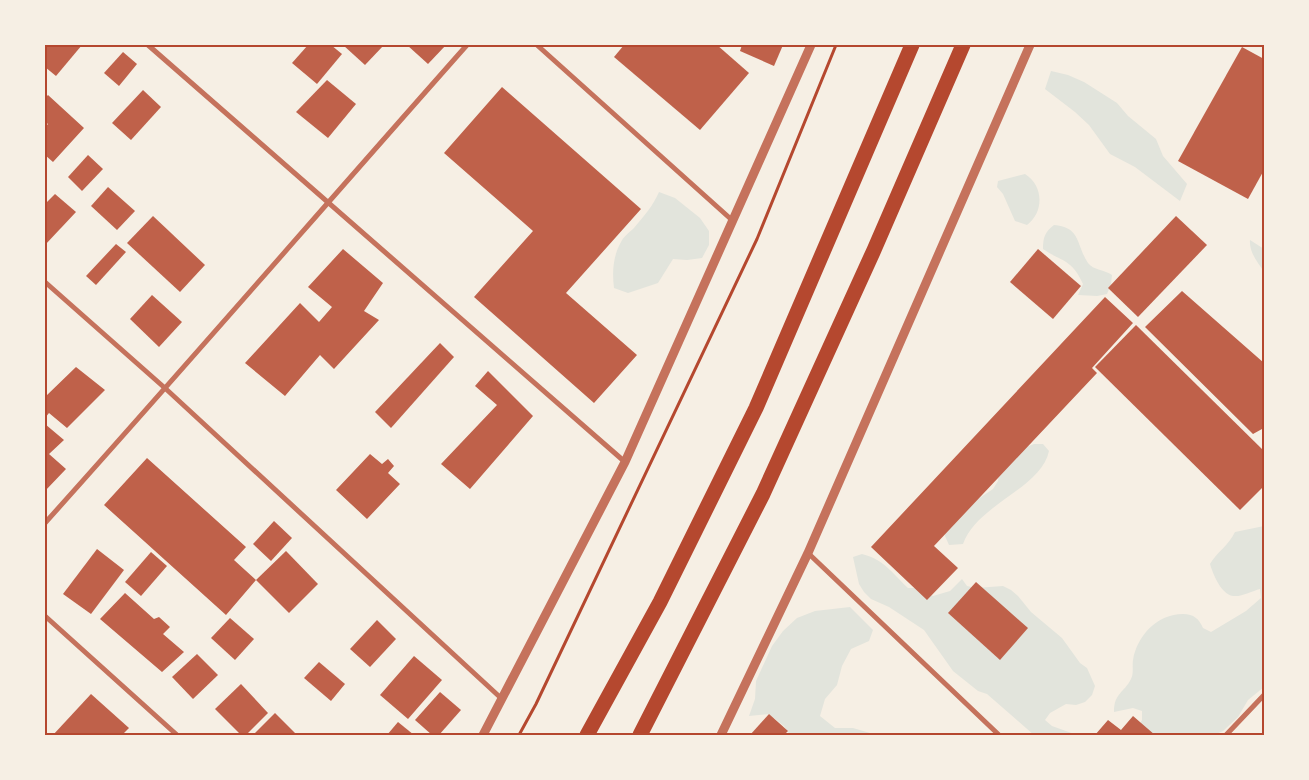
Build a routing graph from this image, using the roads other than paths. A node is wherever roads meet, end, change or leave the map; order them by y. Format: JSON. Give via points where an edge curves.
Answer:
{"nodes":[{"id":1,"x":148,"y":45,"type":"edge"},
{"id":2,"x":467,"y":45,"type":"edge"},
{"id":3,"x":537,"y":45,"type":"edge"},
{"id":4,"x":811,"y":45,"type":"edge"},
{"id":5,"x":912,"y":45,"type":"edge"},
{"id":6,"x":962,"y":45,"type":"edge"},
{"id":7,"x":1030,"y":45,"type":"edge"},
{"id":8,"x":328,"y":202,"type":"junction"},
{"id":9,"x":733,"y":221,"type":"junction"},
{"id":10,"x":45,"y":282,"type":"edge"},
{"id":11,"x":166,"y":389,"type":"junction"},
{"id":12,"x":625,"y":462,"type":"junction"},
{"id":13,"x":45,"y":523,"type":"edge"},
{"id":14,"x":808,"y":553,"type":"junction"},
{"id":15,"x":45,"y":616,"type":"edge"},
{"id":16,"x":1264,"y":695,"type":"edge"},
{"id":17,"x":502,"y":699,"type":"junction"},
{"id":18,"x":177,"y":735,"type":"edge"},
{"id":19,"x":484,"y":735,"type":"edge"},
{"id":20,"x":586,"y":735,"type":"edge"},
{"id":21,"x":640,"y":735,"type":"edge"},
{"id":22,"x":721,"y":735,"type":"edge"},
{"id":23,"x":999,"y":735,"type":"edge"},
{"id":24,"x":1226,"y":735,"type":"edge"}],
"edges":[{"from":1,"to":8,"type":"street"},
{"from":2,"to":8,"type":"street"},
{"from":3,"to":9,"type":"street"},
{"from":4,"to":9,"type":"street"},
{"from":5,"to":20,"type":"highway","via":[[756,408],[660,602]]},
{"from":6,"to":21,"type":"highway","via":[[874,250],[763,494]]},
{"from":7,"to":14,"type":"street"},
{"from":8,"to":11,"type":"street"},
{"from":8,"to":12,"type":"street"},
{"from":9,"to":12,"type":"street"},
{"from":10,"to":11,"type":"street"},
{"from":11,"to":13,"type":"street"},
{"from":11,"to":17,"type":"street"},
{"from":12,"to":17,"type":"street"},
{"from":14,"to":22,"type":"street"},
{"from":14,"to":23,"type":"street"},
{"from":15,"to":18,"type":"street"},
{"from":16,"to":24,"type":"street"},
{"from":17,"to":19,"type":"street"}]}
